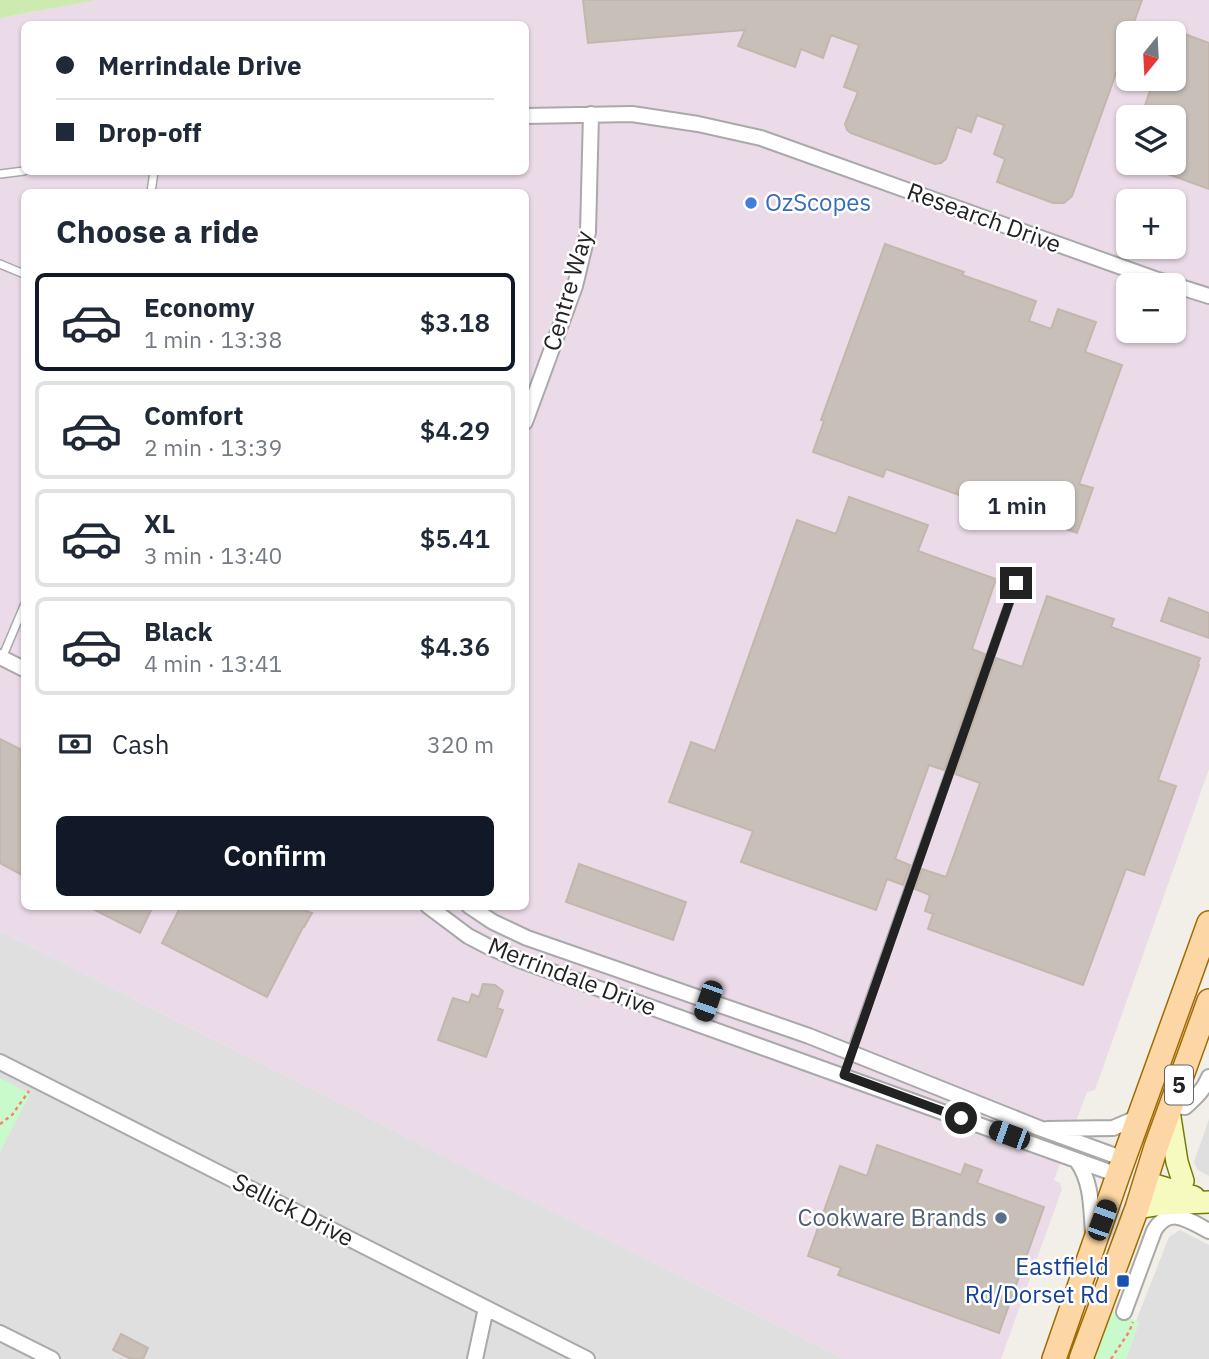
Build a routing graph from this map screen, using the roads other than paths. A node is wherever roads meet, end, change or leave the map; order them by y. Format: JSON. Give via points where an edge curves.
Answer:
{"nodes":[{"id":1,"x":591,"y":114,"type":"junction"},
{"id":2,"x":529,"y":116,"type":"edge"},
{"id":3,"x":21,"y":171,"type":"edge"},
{"id":4,"x":0,"y":174,"type":"edge"},
{"id":5,"x":0,"y":264,"type":"edge"},
{"id":6,"x":21,"y":273,"type":"edge"},
{"id":7,"x":1137,"y":273,"type":"edge"},
{"id":8,"x":1186,"y":289,"type":"edge"},
{"id":9,"x":1186,"y":293,"type":"edge"},
{"id":10,"x":1209,"y":296,"type":"edge"},
{"id":11,"x":1209,"y":303,"type":"edge"},
{"id":12,"x":529,"y":411,"type":"edge"},
{"id":13,"x":1016,"y":583,"type":"dead end"},
{"id":14,"x":21,"y":613,"type":"edge"},
{"id":15,"x":1,"y":657,"type":"edge"},
{"id":16,"x":21,"y":667,"type":"edge"},
{"id":17,"x":433,"y":910,"type":"edge"},
{"id":18,"x":475,"y":910,"type":"edge"},
{"id":19,"x":1209,"y":923,"type":"edge"},
{"id":20,"x":708,"y":1001,"type":"junction"},
{"id":21,"x":1209,"y":1002,"type":"edge"},
{"id":22,"x":700,"y":1024,"type":"junction"},
{"id":23,"x":851,"y":1052,"type":"junction"},
{"id":24,"x":0,"y":1062,"type":"edge"},
{"id":25,"x":844,"y":1075,"type":"junction"},
{"id":26,"x":1209,"y":1077,"type":"edge"},
{"id":27,"x":1170,"y":1109,"type":"junction"},
{"id":28,"x":1139,"y":1117,"type":"junction"},
{"id":29,"x":1039,"y":1128,"type":"junction"},
{"id":30,"x":1077,"y":1161,"type":"junction"},
{"id":31,"x":1121,"y":1167,"type":"junction"},
{"id":32,"x":1147,"y":1175,"type":"junction"},
{"id":33,"x":1183,"y":1181,"type":"junction"},
{"id":34,"x":1209,"y":1194,"type":"edge"},
{"id":35,"x":1209,"y":1202,"type":"edge"},
{"id":36,"x":1137,"y":1208,"type":"junction"},
{"id":37,"x":1209,"y":1231,"type":"edge"},
{"id":38,"x":1094,"y":1245,"type":"junction"},
{"id":39,"x":486,"y":1308,"type":"junction"},
{"id":40,"x":1124,"y":1312,"type":"dead end"},
{"id":41,"x":0,"y":1333,"type":"edge"},
{"id":42,"x":52,"y":1359,"type":"edge"},
{"id":43,"x":475,"y":1359,"type":"edge"},
{"id":44,"x":587,"y":1359,"type":"edge"},
{"id":45,"x":1054,"y":1359,"type":"edge"},
{"id":46,"x":1081,"y":1359,"type":"edge"}],
"edges":[{"from":1,"to":2,"type":"street","name":"Research Drive"},
{"from":1,"to":7,"type":"street","name":"Research Drive","via":[[632,114],[761,138]]},
{"from":1,"to":12,"type":"street","name":"Centre Way","via":[[588,232],[575,286]]},
{"from":3,"to":4,"type":"lane"},
{"from":5,"to":6,"type":"lane"},
{"from":8,"to":10,"type":"street","name":"Research Drive"},
{"from":9,"to":11,"type":"street"},
{"from":13,"to":23,"type":"lane"},
{"from":14,"to":15,"type":"lane"},
{"from":15,"to":16,"type":"street"},
{"from":17,"to":22,"type":"street","name":"Merrindale Drive","via":[[491,948]]},
{"from":18,"to":20,"type":"street","name":"Merrindale Drive","via":[[527,938]]},
{"from":19,"to":28,"type":"main road","number":"5"},
{"from":20,"to":22,"type":"street"},
{"from":20,"to":23,"type":"street","name":"Merrindale Drive"},
{"from":21,"to":27,"type":"main road","number":"5"},
{"from":22,"to":25,"type":"street","name":"Merrindale Drive"},
{"from":23,"to":25,"type":"street"},
{"from":23,"to":29,"type":"street","name":"Merrindale Drive"},
{"from":24,"to":39,"type":"street","name":"Sellick Drive"},
{"from":25,"to":30,"type":"street","name":"Merrindale Drive"},
{"from":26,"to":27,"type":"street","via":[[1185,1107]]},
{"from":27,"to":32,"type":"main road","number":"5"},
{"from":27,"to":33,"type":"main road"},
{"from":28,"to":29,"type":"street","via":[[1113,1128]]},
{"from":28,"to":31,"type":"main road","number":"5"},
{"from":29,"to":31,"type":"street","name":"Merrindale Drive"},
{"from":30,"to":31,"type":"street","name":"Merrindale Drive"},
{"from":30,"to":38,"type":"street","via":[[1089,1186]]},
{"from":31,"to":32,"type":"main road"},
{"from":31,"to":38,"type":"main road","number":"5"},
{"from":32,"to":33,"type":"main road"},
{"from":32,"to":35,"type":"main road"},
{"from":32,"to":36,"type":"main road","number":"5"},
{"from":33,"to":34,"type":"main road"},
{"from":35,"to":36,"type":"main road"},
{"from":36,"to":46,"type":"main road","number":"5"},
{"from":37,"to":40,"type":"street","via":[[1185,1218],[1168,1217],[1160,1222]]},
{"from":38,"to":45,"type":"main road","number":"5"},
{"from":39,"to":43,"type":"street"},
{"from":39,"to":44,"type":"street","name":"Sellick Drive"},
{"from":41,"to":42,"type":"street"}]}
